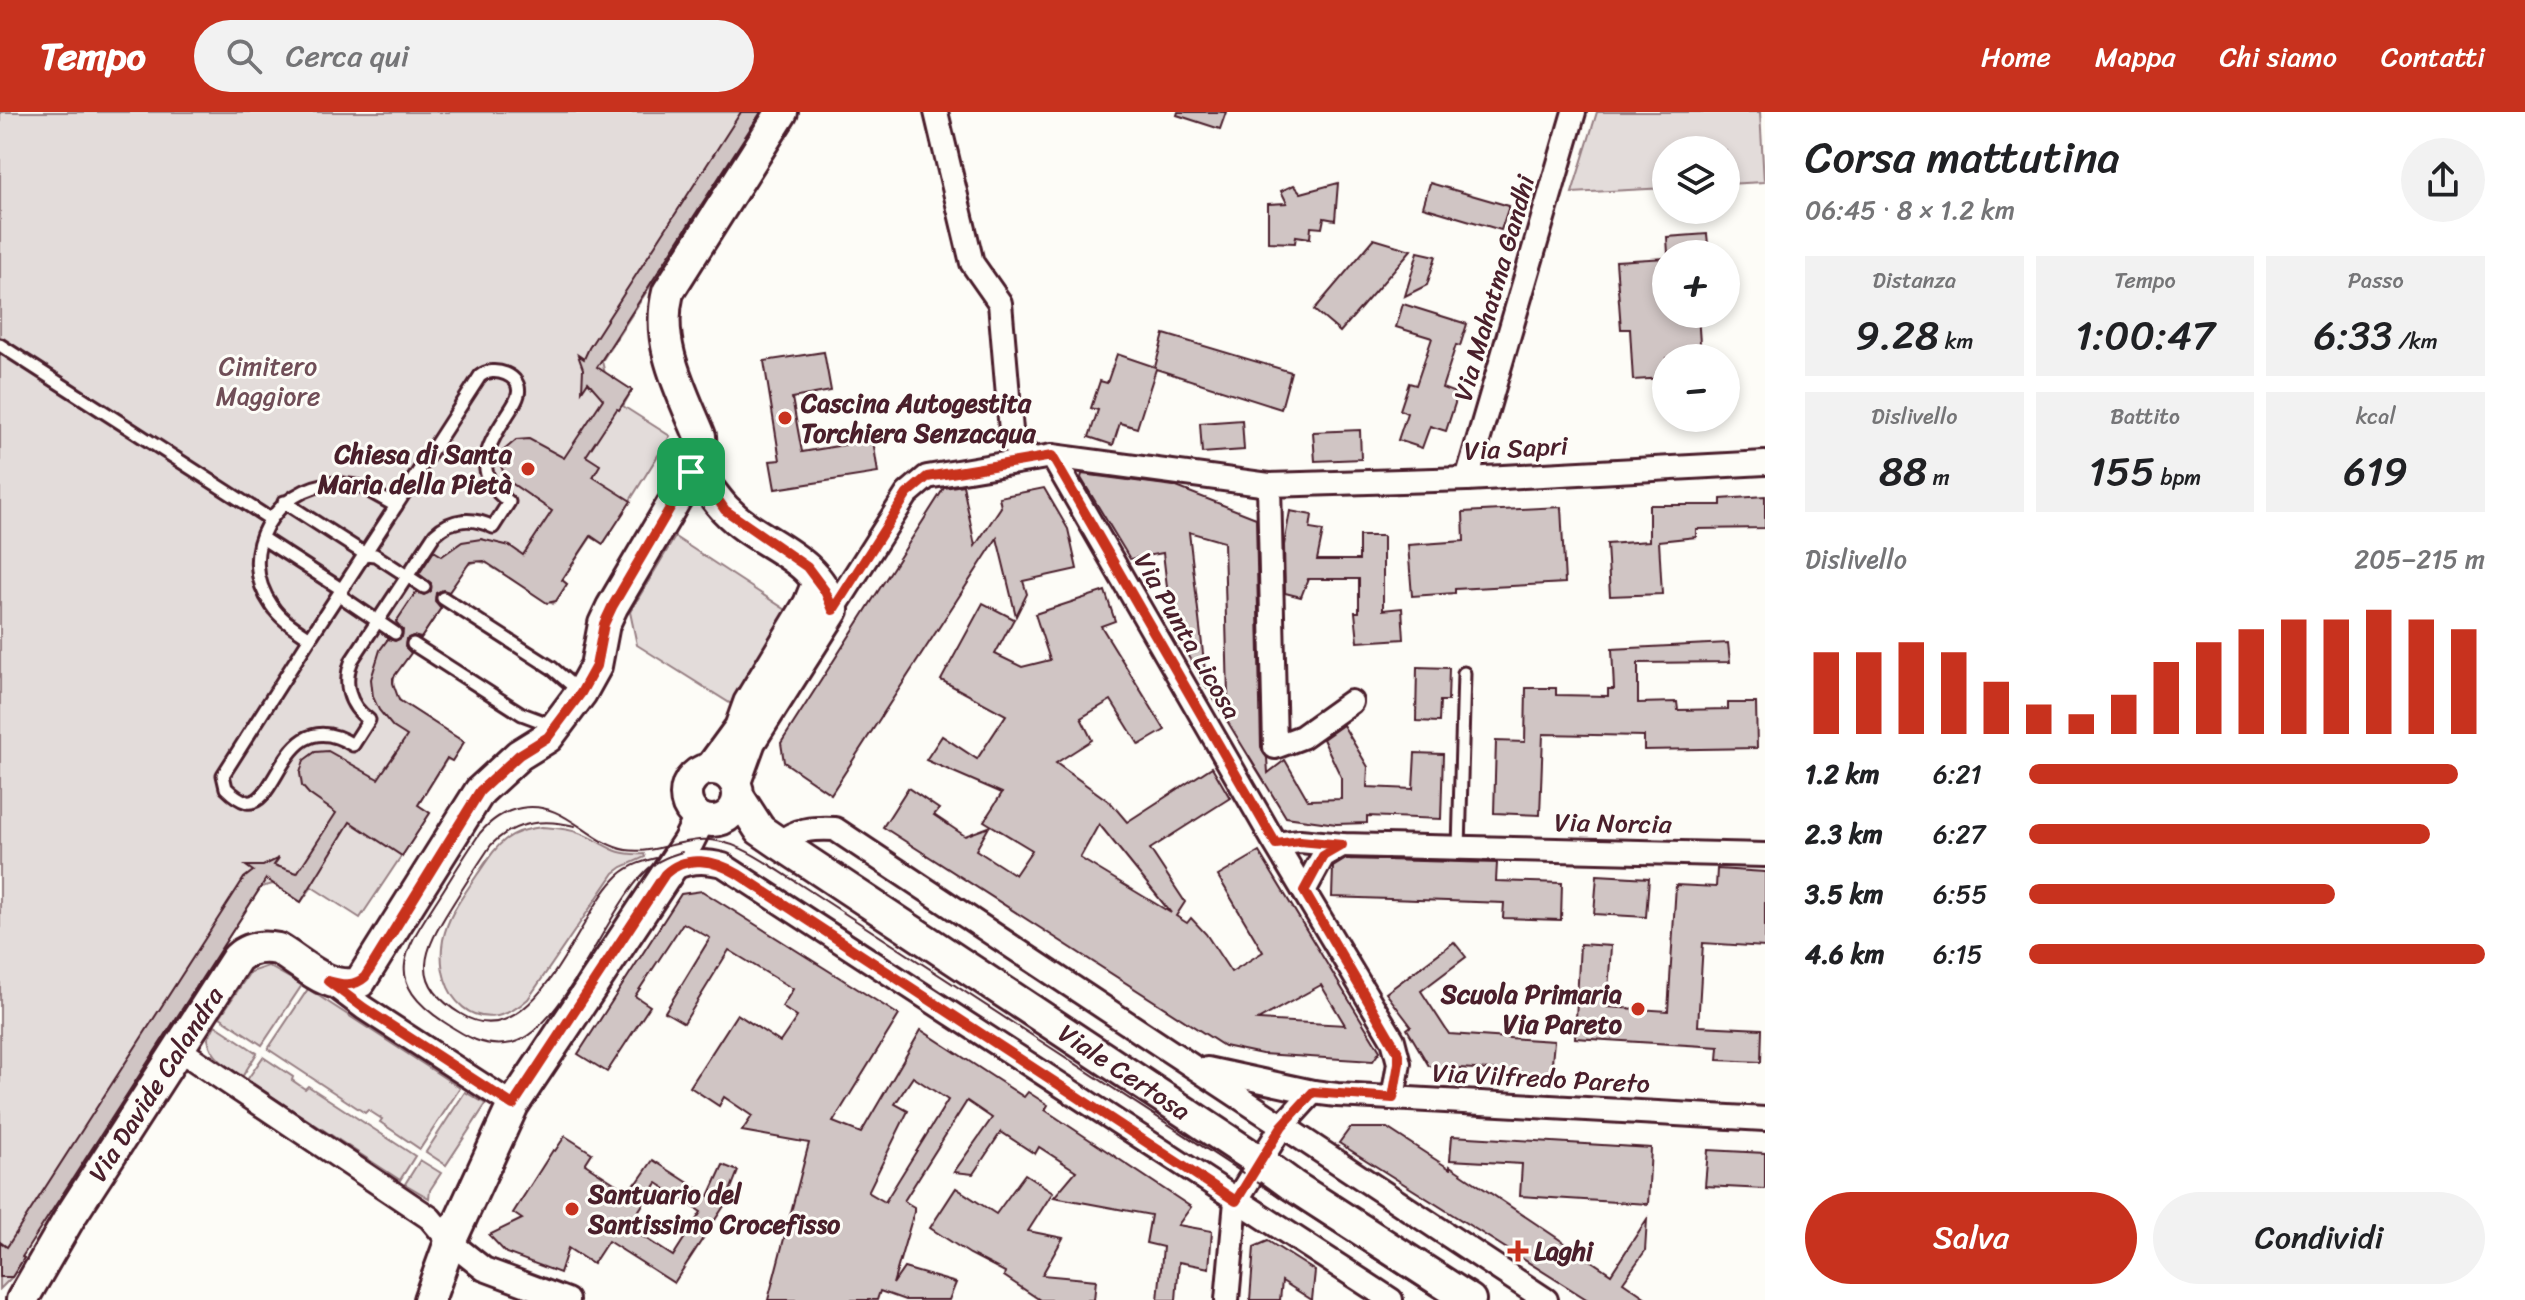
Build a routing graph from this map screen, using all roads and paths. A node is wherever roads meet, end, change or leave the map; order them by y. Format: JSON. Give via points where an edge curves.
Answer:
{"nodes":[{"id":1,"x":782,"y":112,"type":"edge"},
{"id":2,"x":936,"y":112,"type":"edge"},
{"id":3,"x":1574,"y":112,"type":"edge"},
{"id":4,"x":0,"y":345,"type":"edge"},
{"id":5,"x":1043,"y":457,"type":"junction"},
{"id":6,"x":696,"y":461,"type":"junction"},
{"id":7,"x":1765,"y":463,"type":"edge"},
{"id":8,"x":1467,"y":479,"type":"junction"},
{"id":9,"x":1269,"y":485,"type":"junction"},
{"id":10,"x":284,"y":502,"type":"junction"},
{"id":11,"x":396,"y":506,"type":"junction"},
{"id":12,"x":270,"y":519,"type":"junction"},
{"id":13,"x":262,"y":538,"type":"junction"},
{"id":14,"x":365,"y":554,"type":"junction"},
{"id":15,"x":407,"y":576,"type":"junction"},
{"id":16,"x":818,"y":582,"type":"junction"},
{"id":17,"x":424,"y":587,"type":"dead end"},
{"id":18,"x":341,"y":589,"type":"junction"},
{"id":19,"x":443,"y":598,"type":"dead end"},
{"id":20,"x":833,"y":610,"type":"junction"},
{"id":21,"x":378,"y":621,"type":"junction"},
{"id":22,"x":395,"y":633,"type":"dead end"},
{"id":23,"x":310,"y":638,"type":"junction"},
{"id":24,"x":413,"y":644,"type":"dead end"},
{"id":25,"x":1464,"y":673,"type":"dead end"},
{"id":26,"x":581,"y":693,"type":"junction"},
{"id":27,"x":1351,"y":702,"type":"dead end"},
{"id":28,"x":556,"y":727,"type":"junction"},
{"id":29,"x":728,"y":782,"type":"junction"},
{"id":30,"x":708,"y":819,"type":"junction"},
{"id":31,"x":769,"y":836,"type":"junction"},
{"id":32,"x":1276,"y":844,"type":"junction"},
{"id":33,"x":1342,"y":845,"type":"junction"},
{"id":34,"x":1459,"y":848,"type":"junction"},
{"id":35,"x":1765,"y":855,"type":"edge"},
{"id":36,"x":668,"y":871,"type":"junction"},
{"id":37,"x":1304,"y":891,"type":"junction"},
{"id":38,"x":328,"y":981,"type":"junction"},
{"id":39,"x":177,"y":1048,"type":"junction"},
{"id":40,"x":1194,"y":1066,"type":"junction"},
{"id":41,"x":1313,"y":1092,"type":"junction"},
{"id":42,"x":1393,"y":1098,"type":"junction"},
{"id":43,"x":513,"y":1105,"type":"junction"},
{"id":44,"x":1765,"y":1119,"type":"edge"},
{"id":45,"x":1282,"y":1126,"type":"junction"},
{"id":46,"x":1259,"y":1161,"type":"junction"},
{"id":47,"x":1236,"y":1201,"type":"junction"},
{"id":48,"x":450,"y":1242,"type":"junction"},
{"id":49,"x":22,"y":1300,"type":"edge"},
{"id":50,"x":429,"y":1300,"type":"edge"},
{"id":51,"x":567,"y":1300,"type":"edge"},
{"id":52,"x":1227,"y":1300,"type":"edge"},
{"id":53,"x":1391,"y":1300,"type":"edge"},
{"id":54,"x":1470,"y":1300,"type":"edge"},
{"id":55,"x":1546,"y":1300,"type":"edge"}],
"edges":[{"from":1,"to":6,"type":"main road","via":[[668,292],[663,327],[700,436]]},
{"from":2,"to":5,"type":"street","name":"Via Punta Licosa","via":[[972,263],[1000,303],[1012,442]]},
{"from":3,"to":8,"type":"street","name":"Via Mahatma Gandhi"},
{"from":4,"to":12,"type":"lane"},
{"from":5,"to":9,"type":"street","name":"Via Sapri"},
{"from":5,"to":20,"type":"street","name":"Via Sapri","via":[[927,477],[916,484]]},
{"from":5,"to":32,"type":"street","name":"Via Punta Licosa"},
{"from":6,"to":16,"type":"main road","via":[[725,510],[807,567]]},
{"from":6,"to":26,"type":"main road","via":[[612,607],[596,666]]},
{"from":7,"to":8,"type":"street","name":"Via Sapri"},
{"from":8,"to":9,"type":"street","name":"Via Sapri"},
{"from":9,"to":27,"type":"street","via":[[1275,747],[1302,737]]},
{"from":10,"to":11,"type":"lane","via":[[310,487],[336,483],[362,487]]},
{"from":10,"to":12,"type":"lane"},
{"from":10,"to":14,"type":"lane"},
{"from":11,"to":14,"type":"lane"},
{"from":11,"to":15,"type":"lane","via":[[480,376],[497,370],[514,380],[517,397],[491,439],[485,460],[491,484],[509,502],[493,527],[469,520],[442,527]]},
{"from":12,"to":13,"type":"lane"},
{"from":13,"to":18,"type":"lane"},
{"from":13,"to":23,"type":"lane","via":[[258,569],[265,595],[280,616]]},
{"from":14,"to":15,"type":"lane"},
{"from":14,"to":18,"type":"lane"},
{"from":15,"to":17,"type":"lane"},
{"from":15,"to":21,"type":"lane"},
{"from":16,"to":20,"type":"main road"},
{"from":16,"to":29,"type":"main road","via":[[749,703]]},
{"from":18,"to":21,"type":"lane","via":[[342,597]]},
{"from":18,"to":23,"type":"lane"},
{"from":19,"to":26,"type":"lane","via":[[552,668]]},
{"from":20,"to":29,"type":"main road"},
{"from":21,"to":22,"type":"lane"},
{"from":21,"to":23,"type":"lane","via":[[349,669],[350,697],[369,720],[353,745],[331,735],[305,739],[260,798],[244,801],[226,788],[223,775]]},
{"from":24,"to":28,"type":"lane","via":[[522,714]]},
{"from":25,"to":34,"type":"lane"},
{"from":26,"to":28,"type":"main road"},
{"from":28,"to":38,"type":"main road","via":[[480,791],[365,977],[348,985]]},
{"from":29,"to":30,"type":"main road","via":[[732,812]]},
{"from":29,"to":30,"type":"main road","via":[[696,774],[687,787],[692,811]]},
{"from":29,"to":31,"type":"main road","name":"Viale Certosa"},
{"from":30,"to":31,"type":"main road","name":"Viale Certosa"},
{"from":30,"to":36,"type":"main road"},
{"from":31,"to":40,"type":"street","name":"Viale Certosa","via":[[835,829]]},
{"from":31,"to":46,"type":"main road","name":"Viale Certosa"},
{"from":32,"to":33,"type":"street","name":"Via Norcia"},
{"from":32,"to":37,"type":"street","name":"Via Punta Licosa"},
{"from":33,"to":34,"type":"street","name":"Via Norcia"},
{"from":33,"to":37,"type":"street","via":[[1323,856]]},
{"from":34,"to":35,"type":"street","name":"Via Norcia"},
{"from":36,"to":43,"type":"main road"},
{"from":36,"to":47,"type":"street","name":"Viale Certosa","via":[[698,861],[723,865]]},
{"from":37,"to":42,"type":"street","name":"Via Punta Licosa","via":[[1399,1054]]},
{"from":38,"to":39,"type":"main road","name":"Via Davide Calandra","via":[[278,949],[243,953]]},
{"from":38,"to":43,"type":"street"},
{"from":39,"to":48,"type":"street","via":[[430,1218]]},
{"from":39,"to":49,"type":"main road","name":"Via Davide Calandra"},
{"from":40,"to":41,"type":"street","name":"Viale Certosa"},
{"from":40,"to":45,"type":"street","name":"Viale Certosa"},
{"from":41,"to":42,"type":"street","name":"Via Vilfredo Pareto"},
{"from":41,"to":45,"type":"street"},
{"from":42,"to":44,"type":"street","name":"Via Vilfredo Pareto"},
{"from":43,"to":48,"type":"main road"},
{"from":45,"to":46,"type":"street"},
{"from":45,"to":55,"type":"street","name":"Viale Certosa"},
{"from":46,"to":47,"type":"street"},
{"from":46,"to":54,"type":"main road","name":"Viale Certosa"},
{"from":47,"to":52,"type":"street"},
{"from":47,"to":53,"type":"street","name":"Viale Certosa"},
{"from":48,"to":50,"type":"main road"},
{"from":48,"to":51,"type":"street","via":[[484,1269]]}]}
